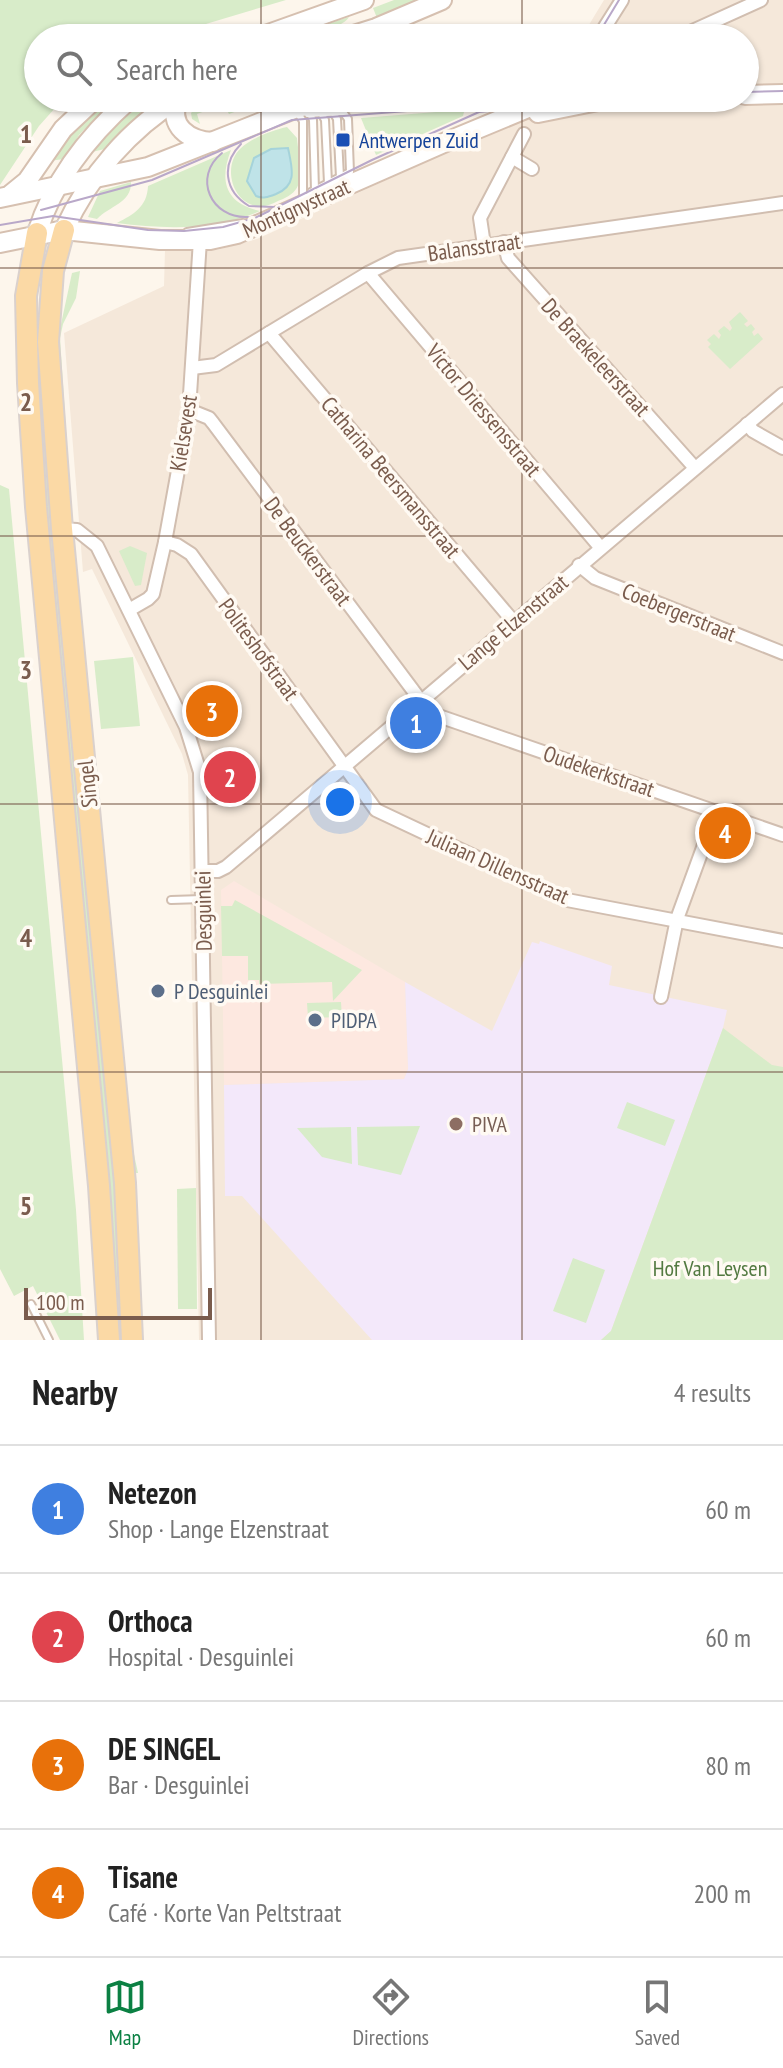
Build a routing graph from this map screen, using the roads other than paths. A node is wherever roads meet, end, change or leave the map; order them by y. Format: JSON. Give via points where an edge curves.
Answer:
{"nodes":[{"id":1,"x":364,"y":0,"type":"edge"},
{"id":2,"x":442,"y":0,"type":"edge"},
{"id":3,"x":622,"y":0,"type":"edge"},
{"id":4,"x":761,"y":0,"type":"edge"},
{"id":5,"x":296,"y":24,"type":"edge"},
{"id":6,"x":385,"y":24,"type":"edge"},
{"id":7,"x":607,"y":24,"type":"edge"},
{"id":8,"x":708,"y":24,"type":"edge"},
{"id":9,"x":783,"y":94,"type":"edge"},
{"id":10,"x":759,"y":95,"type":"edge"},
{"id":11,"x":81,"y":112,"type":"edge"},
{"id":12,"x":116,"y":112,"type":"edge"},
{"id":13,"x":159,"y":112,"type":"edge"},
{"id":14,"x":176,"y":112,"type":"edge"},
{"id":15,"x":289,"y":112,"type":"edge"},
{"id":16,"x":524,"y":112,"type":"edge"},
{"id":17,"x":321,"y":113,"type":"junction"},
{"id":18,"x":310,"y":114,"type":"junction"},
{"id":19,"x":299,"y":115,"type":"junction"},
{"id":20,"x":271,"y":118,"type":"junction"},
{"id":21,"x":524,"y":134,"type":"dead end"},
{"id":22,"x":213,"y":142,"type":"junction"},
{"id":23,"x":512,"y":157,"type":"junction"},
{"id":24,"x":532,"y":169,"type":"dead end"},
{"id":25,"x":93,"y":180,"type":"junction"},
{"id":26,"x":328,"y":183,"type":"junction"},
{"id":27,"x":57,"y":187,"type":"junction"},
{"id":28,"x":315,"y":190,"type":"junction"},
{"id":29,"x":303,"y":195,"type":"junction"},
{"id":30,"x":3,"y":197,"type":"edge"},
{"id":31,"x":783,"y":203,"type":"edge"},
{"id":32,"x":64,"y":230,"type":"junction"},
{"id":33,"x":37,"y":233,"type":"junction"},
{"id":34,"x":123,"y":237,"type":"junction"},
{"id":35,"x":200,"y":240,"type":"junction"},
{"id":36,"x":504,"y":242,"type":"junction"},
{"id":37,"x":0,"y":243,"type":"edge"},
{"id":38,"x":484,"y":245,"type":"junction"},
{"id":39,"x":368,"y":273,"type":"junction"},
{"id":40,"x":269,"y":333,"type":"junction"},
{"id":41,"x":192,"y":368,"type":"junction"},
{"id":42,"x":783,"y":394,"type":"edge"},
{"id":43,"x":189,"y":410,"type":"junction"},
{"id":44,"x":747,"y":424,"type":"junction"},
{"id":45,"x":783,"y":448,"type":"edge"},
{"id":46,"x":695,"y":468,"type":"junction"},
{"id":47,"x":62,"y":529,"type":"junction"},
{"id":48,"x":165,"y":542,"type":"junction"},
{"id":49,"x":600,"y":547,"type":"junction"},
{"id":50,"x":579,"y":565,"type":"junction"},
{"id":51,"x":129,"y":610,"type":"junction"},
{"id":52,"x":513,"y":621,"type":"junction"},
{"id":53,"x":783,"y":653,"type":"edge"},
{"id":54,"x":420,"y":701,"type":"junction"},
{"id":55,"x":344,"y":767,"type":"junction"},
{"id":56,"x":716,"y":812,"type":"junction"},
{"id":57,"x":783,"y":835,"type":"edge"},
{"id":58,"x":203,"y":871,"type":"junction"},
{"id":59,"x":203,"y":899,"type":"junction"},
{"id":60,"x":171,"y":900,"type":"dead end"},
{"id":61,"x":677,"y":919,"type":"junction"},
{"id":62,"x":783,"y":941,"type":"edge"},
{"id":63,"x":661,"y":997,"type":"dead end"},
{"id":64,"x":31,"y":1304,"type":"dead end"},
{"id":65,"x":49,"y":1340,"type":"edge"},
{"id":66,"x":109,"y":1340,"type":"edge"},
{"id":67,"x":132,"y":1340,"type":"edge"},
{"id":68,"x":209,"y":1340,"type":"edge"}],
"edges":[{"from":1,"to":5,"type":"street"},
{"from":2,"to":6,"type":"street"},
{"from":3,"to":7,"type":"street"},
{"from":4,"to":8,"type":"street"},
{"from":9,"to":10,"type":"street"},
{"from":11,"to":30,"type":"street","via":[[27,181]]},
{"from":12,"to":27,"type":"street","via":[[93,133]]},
{"from":13,"to":25,"type":"street","via":[[126,138]]},
{"from":14,"to":22,"type":"street","via":[[187,136]]},
{"from":15,"to":20,"type":"street"},
{"from":16,"to":35,"type":"street","name":"Montignystraat","via":[[253,228]]},
{"from":17,"to":18,"type":"lane"},
{"from":17,"to":26,"type":"lane"},
{"from":17,"to":26,"type":"lane","via":[[343,112],[348,119],[350,172]]},
{"from":18,"to":19,"type":"lane"},
{"from":18,"to":28,"type":"lane"},
{"from":19,"to":20,"type":"lane"},
{"from":19,"to":29,"type":"lane"},
{"from":20,"to":22,"type":"street"},
{"from":21,"to":23,"type":"street"},
{"from":22,"to":25,"type":"street","via":[[148,167]]},
{"from":23,"to":24,"type":"street"},
{"from":23,"to":38,"type":"street","via":[[480,218]]},
{"from":25,"to":27,"type":"street"},
{"from":25,"to":32,"type":"street"},
{"from":26,"to":28,"type":"lane"},
{"from":27,"to":30,"type":"street"},
{"from":27,"to":33,"type":"street"},
{"from":28,"to":29,"type":"lane"},
{"from":29,"to":34,"type":"lane","via":[[233,225]]},
{"from":31,"to":36,"type":"street","name":"Balansstraat"},
{"from":32,"to":33,"type":"street","name":"Montignystraat"},
{"from":32,"to":34,"type":"street","name":"Montignystraat"},
{"from":32,"to":47,"type":"main road","name":"Singel","via":[[48,321]]},
{"from":33,"to":37,"type":"street","name":"Montignystraat"},
{"from":33,"to":66,"type":"main road","name":"Singel","via":[[26,296],[28,383]]},
{"from":34,"to":35,"type":"street","name":"Montignystraat"},
{"from":35,"to":41,"type":"street","name":"Kielsevest"},
{"from":36,"to":38,"type":"street","name":"Balansstraat"},
{"from":36,"to":46,"type":"street","name":"De Braekeleerstraat","via":[[508,258]]},
{"from":38,"to":39,"type":"street","name":"Balansstraat","via":[[398,258]]},
{"from":39,"to":40,"type":"street","name":"Balansstraat"},
{"from":39,"to":49,"type":"street","name":"Victor Driessensstraat"},
{"from":40,"to":41,"type":"street","name":"Balansstraat","via":[[216,365]]},
{"from":40,"to":52,"type":"street","name":"Catharina Beersmansstraat"},
{"from":41,"to":43,"type":"street","name":"Kielsevest"},
{"from":42,"to":44,"type":"street","name":"Lange Elzenstraat"},
{"from":43,"to":48,"type":"street","name":"Kielsevest"},
{"from":43,"to":54,"type":"street","name":"De Beuckerstraat","via":[[213,423]]},
{"from":44,"to":45,"type":"street"},
{"from":44,"to":46,"type":"street","name":"Lange Elzenstraat"},
{"from":46,"to":49,"type":"street","name":"Lange Elzenstraat"},
{"from":47,"to":51,"type":"street","name":"Desguinlei","via":[[77,530],[97,546]]},
{"from":47,"to":67,"type":"main road","name":"Singel","via":[[125,1183]]},
{"from":48,"to":51,"type":"street","name":"Kielsevest","via":[[153,594]]},
{"from":48,"to":55,"type":"street","name":"Politeshofstraat","via":[[191,554]]},
{"from":49,"to":50,"type":"street","name":"Lange Elzenstraat"},
{"from":50,"to":52,"type":"street","name":"Lange Elzenstraat"},
{"from":50,"to":53,"type":"street","name":"Coebergerstraat","via":[[595,578]]},
{"from":51,"to":58,"type":"street","name":"Desguinlei","via":[[197,756]]},
{"from":52,"to":54,"type":"street","name":"Lange Elzenstraat"},
{"from":54,"to":55,"type":"street","name":"Lange Elzenstraat"},
{"from":54,"to":56,"type":"street","name":"Oudekerkstraat","via":[[430,713]]},
{"from":55,"to":58,"type":"street","name":"Lange Elzenstraat","via":[[226,867]]},
{"from":55,"to":61,"type":"street","name":"Juliaan Dillensstraat","via":[[376,810],[567,900]]},
{"from":56,"to":57,"type":"street","name":"Oudekerkstraat"},
{"from":56,"to":61,"type":"street"},
{"from":58,"to":59,"type":"street","name":"Desguinlei"},
{"from":59,"to":60,"type":"lane"},
{"from":59,"to":68,"type":"street","name":"Desguinlei"},
{"from":61,"to":62,"type":"street","name":"Juliaan Dillensstraat"},
{"from":61,"to":63,"type":"street"},
{"from":64,"to":65,"type":"lane"}]}
